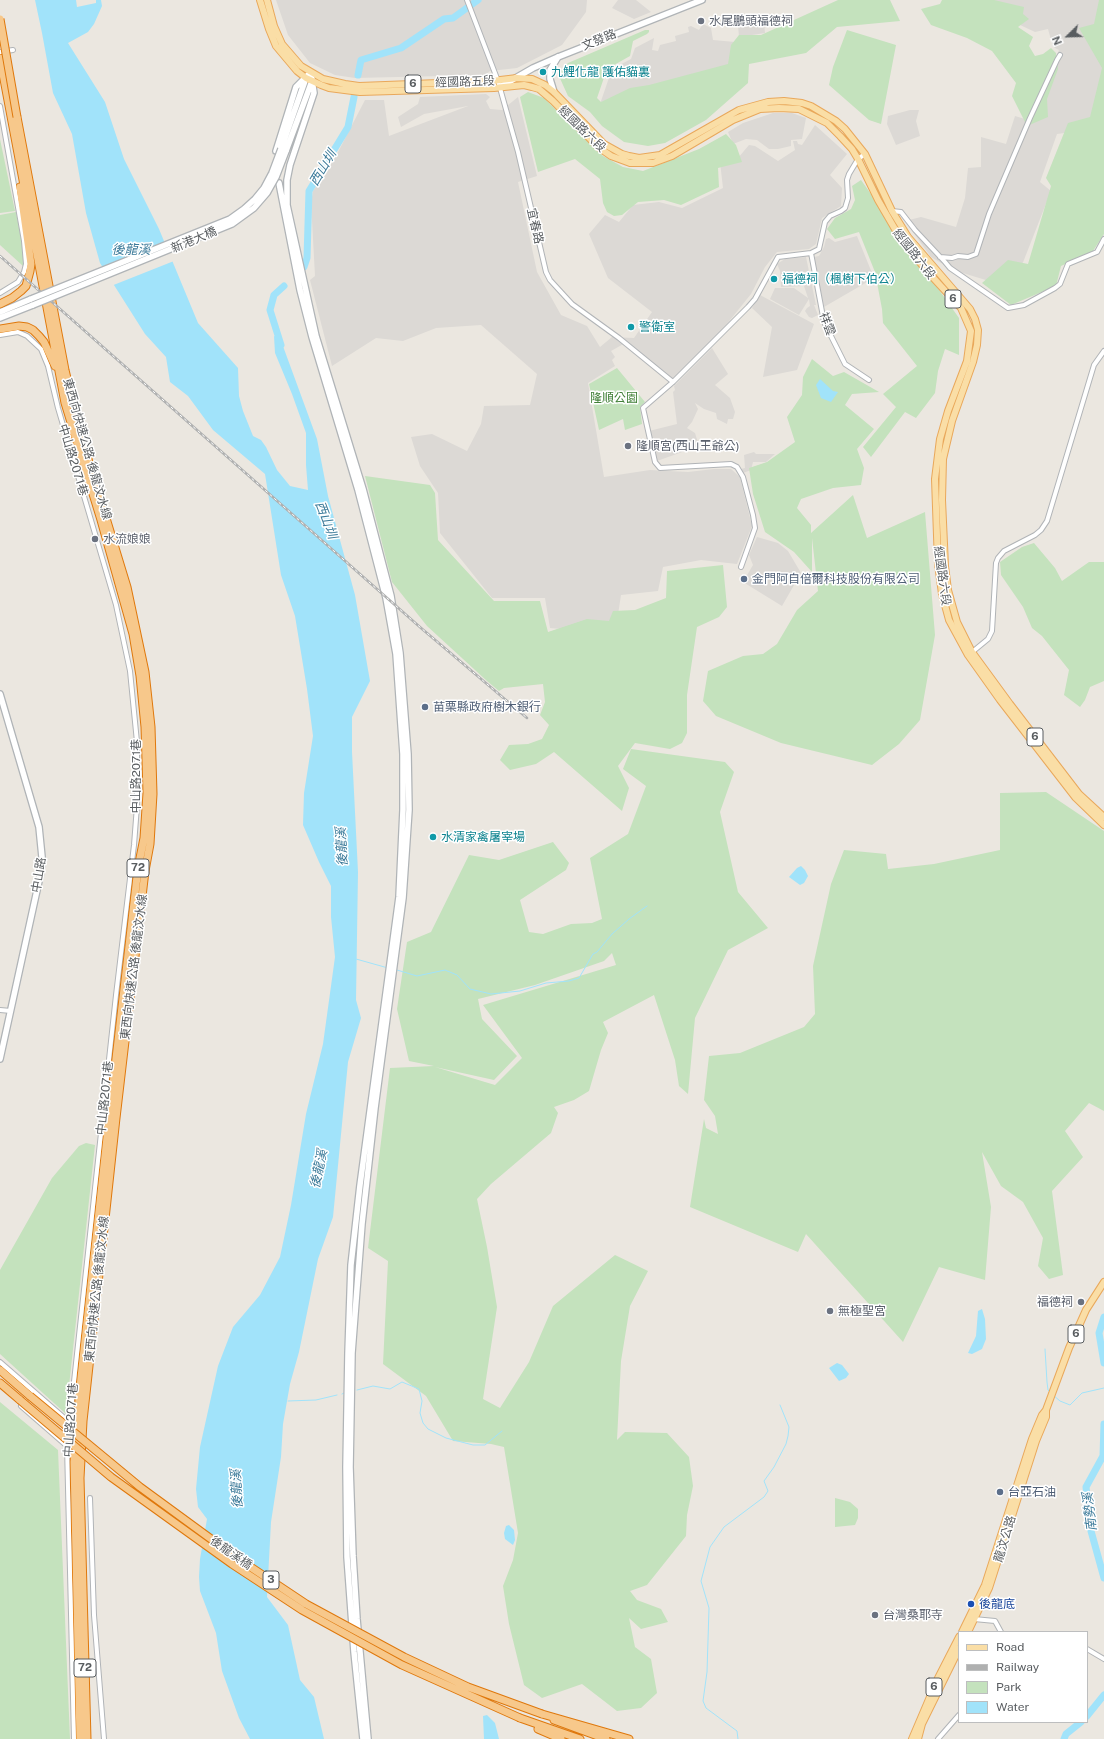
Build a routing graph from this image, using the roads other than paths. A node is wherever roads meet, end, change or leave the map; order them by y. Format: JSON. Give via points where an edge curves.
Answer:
{"nodes":[{"id":1,"x":260,"y":0,"type":"edge"},
{"id":2,"x":267,"y":0,"type":"edge"},
{"id":3,"x":467,"y":0,"type":"edge"},
{"id":4,"x":702,"y":0,"type":"edge"},
{"id":5,"x":690,"y":2,"type":"edge"},
{"id":6,"x":265,"y":9,"type":"junction"},
{"id":7,"x":0,"y":19,"type":"edge"},
{"id":8,"x":13,"y":50,"type":"dead end"},
{"id":9,"x":0,"y":52,"type":"edge"},
{"id":10,"x":1060,"y":55,"type":"dead end"},
{"id":11,"x":558,"y":57,"type":"junction"},
{"id":12,"x":0,"y":58,"type":"edge"},
{"id":13,"x":311,"y":72,"type":"junction"},
{"id":14,"x":517,"y":78,"type":"junction"},
{"id":15,"x":309,"y":79,"type":"junction"},
{"id":16,"x":499,"y":84,"type":"junction"},
{"id":17,"x":554,"y":92,"type":"junction"},
{"id":18,"x":0,"y":106,"type":"edge"},
{"id":19,"x":14,"y":117,"type":"junction"},
{"id":20,"x":2,"y":130,"type":"edge"},
{"id":21,"x":14,"y":131,"type":"junction"},
{"id":22,"x":603,"y":146,"type":"junction"},
{"id":23,"x":865,"y":154,"type":"junction"},
{"id":24,"x":858,"y":159,"type":"junction"},
{"id":25,"x":279,"y":183,"type":"dead end"},
{"id":26,"x":892,"y":211,"type":"junction"},
{"id":27,"x":886,"y":214,"type":"junction"},
{"id":28,"x":1104,"y":239,"type":"edge"},
{"id":29,"x":811,"y":253,"type":"junction"},
{"id":30,"x":940,"y":257,"type":"junction"},
{"id":31,"x":0,"y":293,"type":"edge"},
{"id":32,"x":32,"y":302,"type":"junction"},
{"id":33,"x":0,"y":304,"type":"edge"},
{"id":34,"x":0,"y":312,"type":"edge"},
{"id":35,"x":0,"y":318,"type":"edge"},
{"id":36,"x":0,"y":329,"type":"edge"},
{"id":37,"x":0,"y":335,"type":"edge"},
{"id":38,"x":1104,"y":351,"type":"edge"},
{"id":39,"x":59,"y":376,"type":"junction"},
{"id":40,"x":868,"y":380,"type":"dead end"},
{"id":41,"x":673,"y":382,"type":"junction"},
{"id":42,"x":943,"y":444,"type":"junction"},
{"id":43,"x":742,"y":567,"type":"dead end"},
{"id":44,"x":970,"y":654,"type":"junction"},
{"id":45,"x":0,"y":694,"type":"edge"},
{"id":46,"x":1104,"y":817,"type":"edge"},
{"id":47,"x":1104,"y":825,"type":"edge"},
{"id":48,"x":0,"y":1010,"type":"edge"},
{"id":49,"x":11,"y":1011,"type":"junction"},
{"id":50,"x":0,"y":1059,"type":"edge"},
{"id":51,"x":1104,"y":1282,"type":"edge"},
{"id":52,"x":0,"y":1362,"type":"edge"},
{"id":53,"x":0,"y":1370,"type":"edge"},
{"id":54,"x":0,"y":1382,"type":"edge"},
{"id":55,"x":0,"y":1387,"type":"edge"},
{"id":56,"x":69,"y":1422,"type":"junction"},
{"id":57,"x":67,"y":1446,"type":"junction"},
{"id":58,"x":90,"y":1498,"type":"dead end"},
{"id":59,"x":972,"y":1618,"type":"junction"},
{"id":60,"x":963,"y":1631,"type":"edge"},
{"id":61,"x":968,"y":1631,"type":"edge"},
{"id":62,"x":1000,"y":1631,"type":"edge"},
{"id":63,"x":958,"y":1639,"type":"edge"},
{"id":64,"x":1088,"y":1650,"type":"edge"},
{"id":65,"x":958,"y":1651,"type":"edge"},
{"id":66,"x":1104,"y":1659,"type":"edge"},
{"id":67,"x":940,"y":1680,"type":"junction"},
{"id":68,"x":542,"y":1714,"type":"junction"},
{"id":69,"x":958,"y":1716,"type":"edge"},
{"id":70,"x":920,"y":1724,"type":"junction"},
{"id":71,"x":548,"y":1730,"type":"junction"},
{"id":72,"x":74,"y":1739,"type":"edge"},
{"id":73,"x":80,"y":1739,"type":"edge"},
{"id":74,"x":87,"y":1739,"type":"edge"},
{"id":75,"x":104,"y":1739,"type":"edge"},
{"id":76,"x":363,"y":1739,"type":"edge"},
{"id":77,"x":368,"y":1739,"type":"edge"},
{"id":78,"x":562,"y":1739,"type":"edge"},
{"id":79,"x":580,"y":1739,"type":"edge"},
{"id":80,"x":606,"y":1739,"type":"edge"},
{"id":81,"x":630,"y":1739,"type":"edge"},
{"id":82,"x":912,"y":1739,"type":"edge"},
{"id":83,"x":918,"y":1739,"type":"edge"},
{"id":84,"x":938,"y":1739,"type":"edge"}],
"edges":[{"from":1,"to":6,"type":"main road","name":"經國路五段","number":"6"},
{"from":2,"to":6,"type":"main road","name":"經國路五段","number":"6"},
{"from":3,"to":16,"type":"street","name":"宜春路"},
{"from":4,"to":5,"type":"street","name":"文發路","via":[[694,4]]},
{"from":5,"to":11,"type":"street","name":"文發路"},
{"from":6,"to":13,"type":"main road","name":"經國路五段","number":"6","via":[[282,44],[301,66]]},
{"from":6,"to":15,"type":"main road","name":"經國路五段","number":"6","via":[[276,46],[291,65]]},
{"from":7,"to":19,"type":"highway","name":"東西向快速公路 後龍汶水線","number":"72","bridge":true},
{"from":8,"to":9,"type":"street"},
{"from":10,"to":30,"type":"street","via":[[989,214],[976,254]]},
{"from":11,"to":14,"type":"street","name":"文發路"},
{"from":11,"to":17,"type":"street","via":[[550,70]]},
{"from":12,"to":19,"type":"highway","name":"東西向快速公路 後龍汶水線","number":"72"},
{"from":13,"to":15,"type":"street"},
{"from":13,"to":16,"type":"main road","name":"經國路五段","number":"6","via":[[332,82],[359,86]]},
{"from":14,"to":16,"type":"main road","name":"經國路五段","number":"6"},
{"from":14,"to":17,"type":"main road","name":"經國路六段","number":"6","via":[[537,81]]},
{"from":15,"to":16,"type":"main road","name":"經國路五段","number":"6","via":[[329,88],[360,92]]},
{"from":15,"to":32,"type":"street","name":"新港大橋","bridge":true,"via":[[272,173],[264,188],[244,210],[230,219]]},
{"from":15,"to":77,"type":"street","via":[[314,93],[290,166],[287,205],[316,336],[363,489],[391,596],[400,653],[408,754],[409,810],[403,898],[362,1224],[352,1360],[350,1467],[353,1556]]},
{"from":16,"to":22,"type":"main road","name":"經國路六段","number":"6","via":[[524,85],[539,89]]},
{"from":16,"to":41,"type":"street","name":"宜春路","via":[[550,280],[572,304]]},
{"from":17,"to":22,"type":"main road","name":"經國路六段","number":"6"},
{"from":18,"to":20,"type":"street"},
{"from":19,"to":21,"type":"highway","name":"東西向快速公路 後龍汶水線","number":"72"},
{"from":19,"to":74,"type":"highway","name":"東西向快速公路 後龍汶水線","number":"72","via":[[64,370],[81,436],[129,593],[145,672],[151,727],[154,794],[150,844],[116,1118],[83,1421],[80,1478]]},
{"from":20,"to":31,"type":"street","via":[[24,241],[26,264],[18,282]]},
{"from":21,"to":33,"type":"highway","via":[[31,264],[26,286]]},
{"from":21,"to":39,"type":"highway","name":"東西向快速公路 後龍汶水線","number":"72"},
{"from":22,"to":23,"type":"main road","name":"經國路六段","number":"6","via":[[639,158],[660,155],[739,110],[762,103],[784,101],[811,106],[836,121]]},
{"from":22,"to":24,"type":"main road","name":"經國路六段","number":"6","via":[[619,160],[653,163],[672,156],[748,113],[760,109],[799,109],[827,123]]},
{"from":23,"to":24,"type":"street"},
{"from":23,"to":26,"type":"main road","name":"經國路六段","number":"6"},
{"from":24,"to":27,"type":"main road","name":"經國路六段","number":"6"},
{"from":24,"to":29,"type":"street","via":[[848,180],[847,203],[842,211],[830,216],[825,222],[818,249]]},
{"from":25,"to":76,"type":"street","via":[[312,338],[358,490],[386,598],[396,654],[403,754],[403,818],[398,897],[360,1185],[352,1265],[348,1353],[347,1557]]},
{"from":26,"to":27,"type":"main road"},
{"from":26,"to":30,"type":"street","via":[[901,212]]},
{"from":26,"to":42,"type":"main road","name":"經國路六段","number":"6","via":[[908,237],[970,309],[978,330],[977,345]]},
{"from":27,"to":42,"type":"main road","name":"經國路六段","number":"6","via":[[899,236],[926,270],[961,308],[971,331],[967,361],[948,411]]},
{"from":28,"to":30,"type":"street","via":[[1097,252],[1068,264],[1060,284],[1024,305],[1008,308],[950,268]]},
{"from":29,"to":40,"type":"street","name":"祥雲","via":[[824,322],[845,364]]},
{"from":29,"to":41,"type":"street","via":[[778,257],[755,299]]},
{"from":32,"to":34,"type":"street","name":"新港大橋"},
{"from":32,"to":35,"type":"street","name":"新港大橋"},
{"from":36,"to":39,"type":"highway","via":[[19,326],[33,330],[44,342]]},
{"from":37,"to":56,"type":"street","name":"中山路2071巷","via":[[18,332],[27,336],[41,349],[48,366],[116,605],[130,671],[137,742],[134,845]]},
{"from":38,"to":44,"type":"street","via":[[1094,365],[1047,521],[1035,535],[1004,551],[998,558],[992,631]]},
{"from":39,"to":73,"type":"highway","name":"東西向快速公路 後龍汶水線","number":"72","via":[[132,634],[140,676],[145,727],[147,793],[144,838],[138,868],[105,1151],[74,1462]]},
{"from":41,"to":43,"type":"street","via":[[642,408],[655,462],[660,468],[730,464],[737,467],[743,478],[755,528]]},
{"from":42,"to":44,"type":"main road","name":"經國路六段","number":"6","via":[[935,479],[938,564],[949,620]]},
{"from":44,"to":46,"type":"main road","name":"經國路六段","number":"6","via":[[1072,785]]},
{"from":44,"to":47,"type":"main road","name":"經國路六段","number":"6","via":[[1075,798]]},
{"from":45,"to":49,"type":"street","name":"中山路","via":[[39,827],[42,846],[41,872]]},
{"from":48,"to":49,"type":"street"},
{"from":49,"to":50,"type":"street","name":"中山路"},
{"from":51,"to":59,"type":"main road","name":"龍汶公路","number":"6","via":[[1086,1310],[1042,1415],[989,1588]]},
{"from":52,"to":56,"type":"street"},
{"from":53,"to":68,"type":"highway","name":"後龍溪橋","number":"3","bridge":true,"via":[[140,1486],[237,1558],[306,1604],[404,1657],[468,1687]]},
{"from":54,"to":71,"type":"highway","name":"後龍溪橋","number":"3","bridge":true,"via":[[111,1477],[232,1564],[302,1610],[402,1665],[520,1718],[533,1727]]},
{"from":55,"to":57,"type":"street"},
{"from":56,"to":57,"type":"street","name":"中山路2071巷"},
{"from":57,"to":72,"type":"street","name":"中山路2071巷"},
{"from":58,"to":75,"type":"street","via":[[94,1615]]},
{"from":59,"to":60,"type":"main road","name":"龍汶公路","number":"6"},
{"from":59,"to":61,"type":"main road","name":"龍汶公路","number":"6"},
{"from":59,"to":62,"type":"street","via":[[995,1621]]},
{"from":63,"to":67,"type":"main road","number":"6"},
{"from":64,"to":66,"type":"street"},
{"from":65,"to":67,"type":"main road","number":"6"},
{"from":67,"to":70,"type":"main road","number":"6"},
{"from":68,"to":80,"type":"highway","number":"3","via":[[564,1725]]},
{"from":68,"to":81,"type":"highway"},
{"from":69,"to":84,"type":"street"},
{"from":70,"to":82,"type":"main road","number":"6"},
{"from":70,"to":83,"type":"main road","number":"6"},
{"from":71,"to":78,"type":"highway"},
{"from":71,"to":79,"type":"highway"}]}
